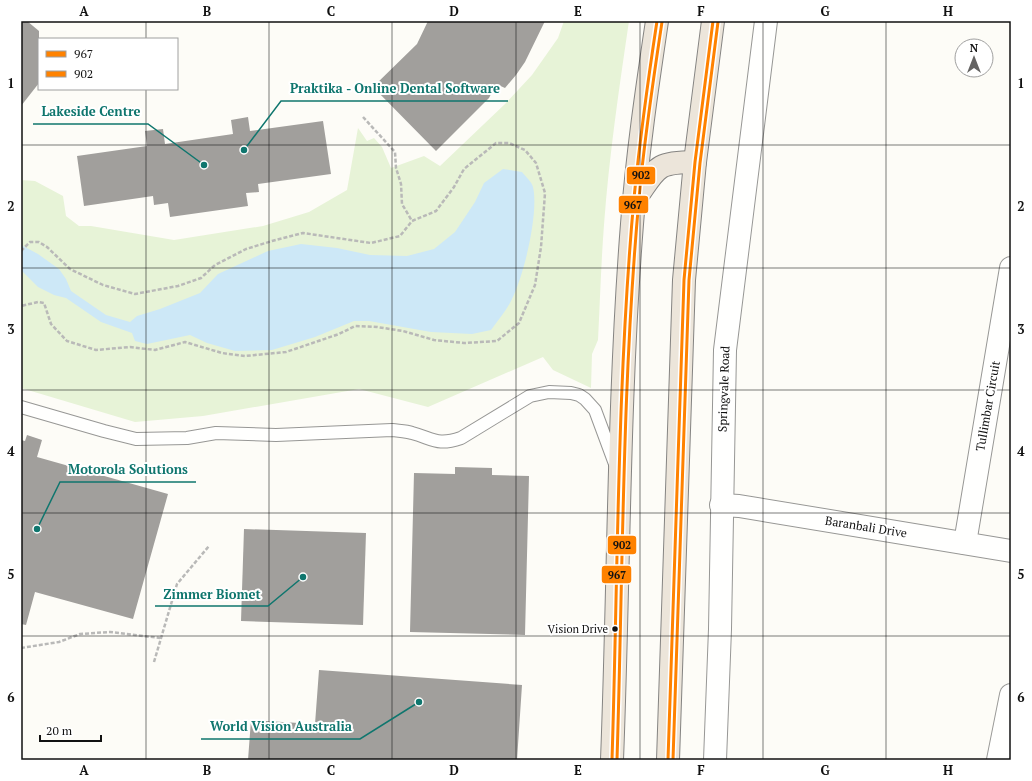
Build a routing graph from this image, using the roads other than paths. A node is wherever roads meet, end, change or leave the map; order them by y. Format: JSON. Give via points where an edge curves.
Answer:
{"nodes":[{"id":1,"x":657,"y":21,"type":"edge"},
{"id":2,"x":713,"y":21,"type":"edge"},
{"id":3,"x":766,"y":21,"type":"edge"},
{"id":4,"x":695,"y":162,"type":"junction"},
{"id":5,"x":634,"y":201,"type":"junction"},
{"id":6,"x":1011,"y":268,"type":"edge"},
{"id":7,"x":21,"y":407,"type":"edge"},
{"id":8,"x":621,"y":480,"type":"junction"},
{"id":9,"x":721,"y":505,"type":"junction"},
{"id":10,"x":965,"y":543,"type":"junction"},
{"id":11,"x":1011,"y":551,"type":"edge"},
{"id":12,"x":1011,"y":695,"type":"edge"},
{"id":13,"x":612,"y":760,"type":"edge"},
{"id":14,"x":668,"y":760,"type":"edge"},
{"id":15,"x":715,"y":760,"type":"edge"},
{"id":16,"x":998,"y":760,"type":"edge"}],
"edges":[{"from":1,"to":5,"type":"highway"},
{"from":2,"to":4,"type":"highway"},
{"from":3,"to":9,"type":"street","name":"Springvale Road","via":[[725,350]]},
{"from":4,"to":5,"type":"highway","via":[[676,162],[662,166],[655,171]]},
{"from":4,"to":14,"type":"highway","via":[[683,312]]},
{"from":5,"to":8,"type":"highway","via":[[626,320]]},
{"from":6,"to":10,"type":"street","name":"Tullimbar Circuit"},
{"from":7,"to":8,"type":"lane","via":[[136,439],[187,438],[216,433],[276,435],[392,430],[411,433],[432,441],[449,442],[461,438],[530,396],[549,392],[571,393],[579,395],[590,404],[599,419]]},
{"from":8,"to":13,"type":"highway"},
{"from":9,"to":10,"type":"street","name":"Baranbali Drive"},
{"from":9,"to":15,"type":"street","name":"Springvale Road"},
{"from":10,"to":11,"type":"street","name":"Baranbali Drive"},
{"from":12,"to":16,"type":"street"}]}
